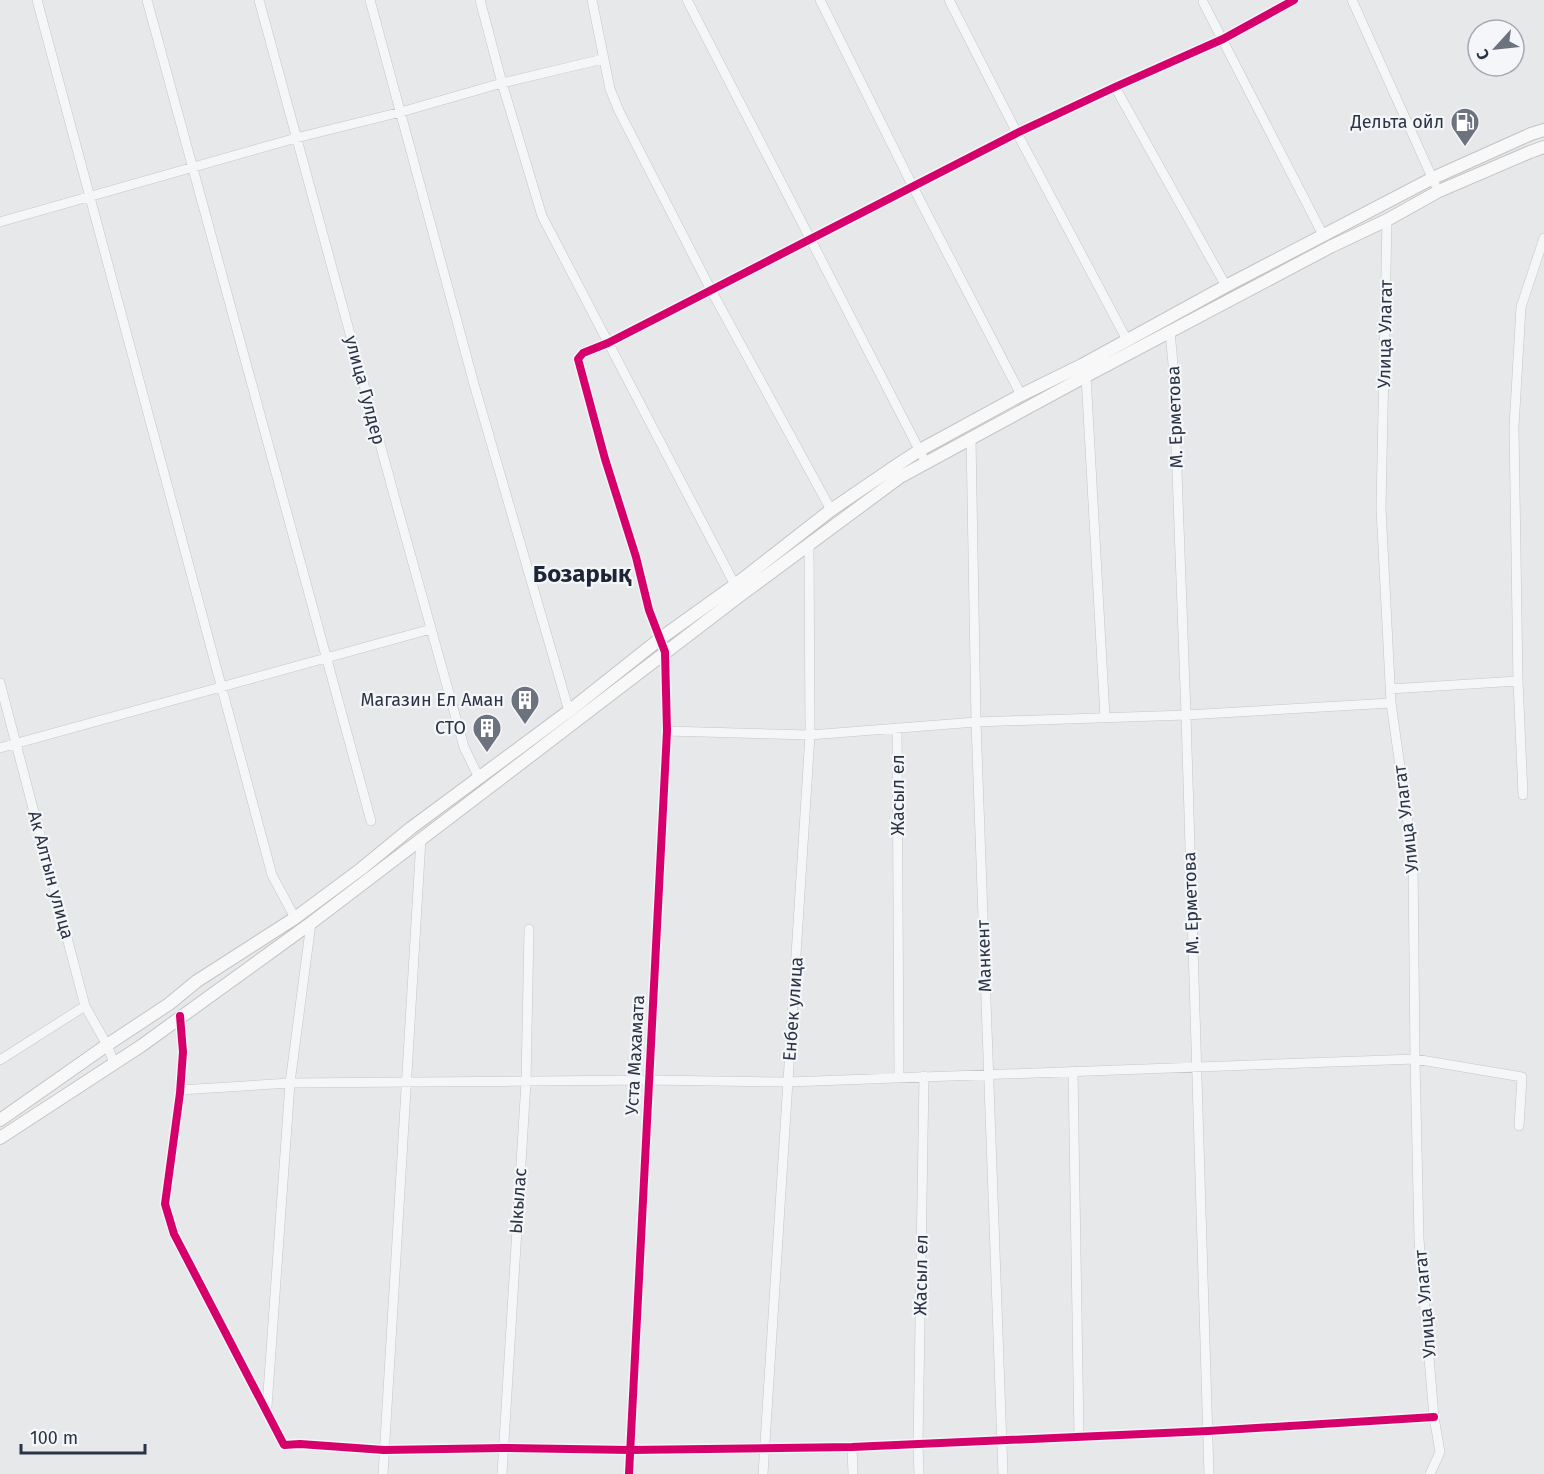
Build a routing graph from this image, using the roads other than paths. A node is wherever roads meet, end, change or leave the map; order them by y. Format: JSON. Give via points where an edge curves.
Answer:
{"nodes":[{"id":1,"x":37,"y":0,"type":"edge"},
{"id":2,"x":147,"y":0,"type":"edge"},
{"id":3,"x":259,"y":0,"type":"edge"},
{"id":4,"x":370,"y":0,"type":"edge"},
{"id":5,"x":480,"y":0,"type":"edge"},
{"id":6,"x":592,"y":0,"type":"edge"},
{"id":7,"x":687,"y":0,"type":"edge"},
{"id":8,"x":820,"y":0,"type":"edge"},
{"id":9,"x":949,"y":0,"type":"edge"},
{"id":10,"x":1294,"y":0,"type":"edge"},
{"id":11,"x":1352,"y":0,"type":"edge"},
{"id":12,"x":1203,"y":2,"type":"dead end"},
{"id":13,"x":1223,"y":39,"type":"junction"},
{"id":14,"x":603,"y":59,"type":"junction"},
{"id":15,"x":502,"y":83,"type":"junction"},
{"id":16,"x":1115,"y":87,"type":"junction"},
{"id":17,"x":400,"y":112,"type":"junction"},
{"id":18,"x":1544,"y":130,"type":"edge"},
{"id":19,"x":1017,"y":133,"type":"junction"},
{"id":20,"x":296,"y":138,"type":"junction"},
{"id":21,"x":1544,"y":147,"type":"edge"},
{"id":22,"x":194,"y":167,"type":"junction"},
{"id":23,"x":1433,"y":178,"type":"junction"},
{"id":24,"x":913,"y":187,"type":"junction"},
{"id":25,"x":1439,"y":191,"type":"junction"},
{"id":26,"x":89,"y":197,"type":"junction"},
{"id":27,"x":1387,"y":220,"type":"junction"},
{"id":28,"x":0,"y":222,"type":"edge"},
{"id":29,"x":1323,"y":235,"type":"junction"},
{"id":30,"x":1544,"y":238,"type":"edge"},
{"id":31,"x":810,"y":239,"type":"junction"},
{"id":32,"x":1226,"y":286,"type":"junction"},
{"id":33,"x":711,"y":290,"type":"junction"},
{"id":34,"x":1191,"y":314,"type":"junction"},
{"id":35,"x":1170,"y":331,"type":"junction"},
{"id":36,"x":1127,"y":340,"type":"junction"},
{"id":37,"x":608,"y":343,"type":"junction"},
{"id":38,"x":1086,"y":376,"type":"junction"},
{"id":39,"x":1021,"y":395,"type":"junction"},
{"id":40,"x":970,"y":438,"type":"junction"},
{"id":41,"x":920,"y":450,"type":"junction"},
{"id":42,"x":926,"y":463,"type":"junction"},
{"id":43,"x":831,"y":510,"type":"junction"},
{"id":44,"x":809,"y":544,"type":"junction"},
{"id":45,"x":735,"y":585,"type":"junction"},
{"id":46,"x":431,"y":629,"type":"junction"},
{"id":47,"x":661,"y":638,"type":"junction"},
{"id":48,"x":665,"y":652,"type":"junction"},
{"id":49,"x":326,"y":659,"type":"junction"},
{"id":50,"x":1518,"y":681,"type":"junction"},
{"id":51,"x":0,"y":683,"type":"edge"},
{"id":52,"x":222,"y":687,"type":"junction"},
{"id":53,"x":1390,"y":689,"type":"junction"},
{"id":54,"x":1391,"y":703,"type":"junction"},
{"id":55,"x":569,"y":711,"type":"junction"},
{"id":56,"x":1186,"y":715,"type":"junction"},
{"id":57,"x":1105,"y":717,"type":"junction"},
{"id":58,"x":976,"y":722,"type":"junction"},
{"id":59,"x":897,"y":728,"type":"junction"},
{"id":60,"x":667,"y":731,"type":"junction"},
{"id":61,"x":810,"y":735,"type":"junction"},
{"id":62,"x":16,"y":743,"type":"junction"},
{"id":63,"x":0,"y":748,"type":"edge"},
{"id":64,"x":479,"y":778,"type":"junction"},
{"id":65,"x":1523,"y":795,"type":"dead end"},
{"id":66,"x":371,"y":822,"type":"dead end"},
{"id":67,"x":421,"y":839,"type":"junction"},
{"id":68,"x":295,"y":918,"type":"junction"},
{"id":69,"x":311,"y":923,"type":"junction"},
{"id":70,"x":529,"y":929,"type":"dead end"},
{"id":71,"x":86,"y":1006,"type":"junction"},
{"id":72,"x":180,"y":1016,"type":"junction"},
{"id":73,"x":107,"y":1045,"type":"junction"},
{"id":74,"x":1414,"y":1059,"type":"junction"},
{"id":75,"x":0,"y":1060,"type":"edge"},
{"id":76,"x":114,"y":1063,"type":"junction"},
{"id":77,"x":1196,"y":1067,"type":"junction"},
{"id":78,"x":1073,"y":1071,"type":"junction"},
{"id":79,"x":988,"y":1074,"type":"junction"},
{"id":80,"x":924,"y":1076,"type":"junction"},
{"id":81,"x":899,"y":1077,"type":"junction"},
{"id":82,"x":648,"y":1080,"type":"junction"},
{"id":83,"x":405,"y":1082,"type":"junction"},
{"id":84,"x":526,"y":1082,"type":"junction"},
{"id":85,"x":788,"y":1082,"type":"junction"},
{"id":86,"x":290,"y":1083,"type":"junction"},
{"id":87,"x":180,"y":1090,"type":"junction"},
{"id":88,"x":0,"y":1120,"type":"edge"},
{"id":89,"x":1520,"y":1126,"type":"dead end"},
{"id":90,"x":0,"y":1138,"type":"edge"},
{"id":91,"x":267,"y":1409,"type":"junction"},
{"id":92,"x":1434,"y":1418,"type":"junction"},
{"id":93,"x":1208,"y":1431,"type":"junction"},
{"id":94,"x":1079,"y":1437,"type":"junction"},
{"id":95,"x":1002,"y":1440,"type":"junction"},
{"id":96,"x":918,"y":1445,"type":"junction"},
{"id":97,"x":852,"y":1447,"type":"junction"},
{"id":98,"x":503,"y":1448,"type":"junction"},
{"id":99,"x":765,"y":1448,"type":"junction"},
{"id":100,"x":384,"y":1450,"type":"junction"},
{"id":101,"x":630,"y":1450,"type":"junction"},
{"id":102,"x":383,"y":1474,"type":"edge"},
{"id":103,"x":502,"y":1474,"type":"edge"},
{"id":104,"x":629,"y":1474,"type":"edge"},
{"id":105,"x":764,"y":1474,"type":"edge"},
{"id":106,"x":853,"y":1474,"type":"edge"},
{"id":107,"x":919,"y":1474,"type":"edge"},
{"id":108,"x":1003,"y":1474,"type":"edge"},
{"id":109,"x":1209,"y":1474,"type":"edge"},
{"id":110,"x":1430,"y":1474,"type":"edge"}],
"edges":[{"from":1,"to":26,"type":"street"},
{"from":2,"to":22,"type":"street"},
{"from":3,"to":20,"type":"street","name":"улица Гулдер"},
{"from":4,"to":17,"type":"street"},
{"from":5,"to":15,"type":"street"},
{"from":6,"to":14,"type":"street"},
{"from":7,"to":31,"type":"street"},
{"from":8,"to":24,"type":"street"},
{"from":9,"to":19,"type":"street"},
{"from":10,"to":13,"type":"street"},
{"from":11,"to":23,"type":"street"},
{"from":12,"to":13,"type":"street"},
{"from":13,"to":16,"type":"street"},
{"from":13,"to":29,"type":"street"},
{"from":14,"to":15,"type":"street"},
{"from":14,"to":33,"type":"street","via":[[619,111]]},
{"from":15,"to":17,"type":"street"},
{"from":15,"to":37,"type":"street","via":[[542,216]]},
{"from":16,"to":19,"type":"street"},
{"from":16,"to":32,"type":"street"},
{"from":17,"to":20,"type":"street"},
{"from":17,"to":55,"type":"street"},
{"from":18,"to":23,"type":"main road"},
{"from":19,"to":24,"type":"street"},
{"from":19,"to":36,"type":"street"},
{"from":20,"to":22,"type":"street"},
{"from":20,"to":46,"type":"street","name":"улица Гулдер"},
{"from":21,"to":25,"type":"main road"},
{"from":22,"to":26,"type":"street"},
{"from":22,"to":49,"type":"street"},
{"from":23,"to":25,"type":"street"},
{"from":23,"to":29,"type":"main road"},
{"from":24,"to":31,"type":"street"},
{"from":24,"to":39,"type":"street"},
{"from":25,"to":27,"type":"main road"},
{"from":26,"to":28,"type":"street"},
{"from":26,"to":52,"type":"street"},
{"from":27,"to":34,"type":"main road"},
{"from":27,"to":53,"type":"street","name":"Улица Улагат","via":[[1382,508]]},
{"from":29,"to":32,"type":"main road"},
{"from":30,"to":50,"type":"street","via":[[1521,307],[1514,427]]},
{"from":31,"to":33,"type":"street"},
{"from":31,"to":41,"type":"street"},
{"from":32,"to":34,"type":"main road"},
{"from":33,"to":37,"type":"street"},
{"from":33,"to":43,"type":"street"},
{"from":34,"to":35,"type":"main road"},
{"from":34,"to":36,"type":"main road"},
{"from":35,"to":38,"type":"main road"},
{"from":35,"to":56,"type":"street","name":"М. Ерметова"},
{"from":36,"to":39,"type":"main road"},
{"from":37,"to":45,"type":"street"},
{"from":37,"to":47,"type":"street","name":"Уста Махамата","via":[[583,353],[578,361],[649,610]]},
{"from":38,"to":40,"type":"main road"},
{"from":38,"to":57,"type":"street"},
{"from":39,"to":41,"type":"main road"},
{"from":40,"to":42,"type":"main road"},
{"from":40,"to":58,"type":"street","name":"Манкент"},
{"from":41,"to":42,"type":"street"},
{"from":41,"to":43,"type":"main road"},
{"from":42,"to":44,"type":"main road","via":[[900,477]]},
{"from":43,"to":45,"type":"main road"},
{"from":44,"to":48,"type":"main road"},
{"from":44,"to":61,"type":"street","name":"Енбек улица"},
{"from":45,"to":47,"type":"main road"},
{"from":46,"to":49,"type":"street"},
{"from":46,"to":64,"type":"street","name":"улица Гулдер","via":[[464,747]]},
{"from":47,"to":48,"type":"street","name":"Уста Махамата"},
{"from":47,"to":55,"type":"main road"},
{"from":48,"to":60,"type":"street","name":"Уста Махамата"},
{"from":48,"to":67,"type":"main road"},
{"from":49,"to":52,"type":"street"},
{"from":49,"to":66,"type":"street"},
{"from":50,"to":53,"type":"street"},
{"from":50,"to":65,"type":"street"},
{"from":51,"to":62,"type":"street","name":"Ак Алтын улица"},
{"from":52,"to":62,"type":"street"},
{"from":52,"to":68,"type":"street","via":[[272,875]]},
{"from":53,"to":54,"type":"street","name":"Улица Улагат"},
{"from":54,"to":56,"type":"street"},
{"from":54,"to":74,"type":"street","name":"Улица Улагат","via":[[1413,858]]},
{"from":55,"to":64,"type":"main road"},
{"from":56,"to":57,"type":"street"},
{"from":56,"to":77,"type":"street","name":"М. Ерметова"},
{"from":57,"to":58,"type":"street"},
{"from":58,"to":59,"type":"street"},
{"from":58,"to":79,"type":"street","name":"Манкент"},
{"from":59,"to":61,"type":"street"},
{"from":59,"to":81,"type":"street","name":"Жасыл ел"},
{"from":60,"to":61,"type":"street"},
{"from":60,"to":82,"type":"street","name":"Уста Махамата"},
{"from":61,"to":85,"type":"street","name":"Енбек улица"},
{"from":62,"to":63,"type":"street"},
{"from":62,"to":71,"type":"street","name":"Ак Алтын улица"},
{"from":64,"to":68,"type":"main road"},
{"from":67,"to":69,"type":"main road"},
{"from":67,"to":83,"type":"street"},
{"from":68,"to":73,"type":"main road"},
{"from":69,"to":72,"type":"main road"},
{"from":69,"to":86,"type":"street"},
{"from":70,"to":84,"type":"street","name":"Ыкылас"},
{"from":71,"to":73,"type":"street","name":"Ак Алтын улица"},
{"from":71,"to":75,"type":"street"},
{"from":72,"to":76,"type":"main road"},
{"from":72,"to":87,"type":"street"},
{"from":73,"to":76,"type":"street","name":"Ак Алтын улица"},
{"from":73,"to":88,"type":"main road"},
{"from":74,"to":77,"type":"street"},
{"from":74,"to":89,"type":"street","via":[[1522,1077]]},
{"from":74,"to":92,"type":"street","name":"Улица Улагат","via":[[1419,1239]]},
{"from":76,"to":90,"type":"main road"},
{"from":77,"to":78,"type":"street"},
{"from":77,"to":93,"type":"street","name":"М. Ерметова"},
{"from":78,"to":79,"type":"street"},
{"from":78,"to":94,"type":"street"},
{"from":79,"to":80,"type":"street"},
{"from":79,"to":95,"type":"street","name":"Манкент"},
{"from":80,"to":81,"type":"street"},
{"from":80,"to":96,"type":"street","name":"Жасыл ел"},
{"from":81,"to":85,"type":"street"},
{"from":82,"to":84,"type":"street"},
{"from":82,"to":85,"type":"street"},
{"from":82,"to":101,"type":"street","name":"Уста Махамата"},
{"from":83,"to":84,"type":"street"},
{"from":83,"to":86,"type":"street"},
{"from":83,"to":100,"type":"street"},
{"from":84,"to":98,"type":"street","name":"Ыкылас"},
{"from":85,"to":99,"type":"street","name":"Енбек улица"},
{"from":86,"to":87,"type":"street"},
{"from":86,"to":91,"type":"street"},
{"from":87,"to":91,"type":"street","via":[[165,1204],[174,1234]]},
{"from":91,"to":100,"type":"street","via":[[284,1445]]},
{"from":92,"to":93,"type":"street"},
{"from":92,"to":110,"type":"street","name":"Улица Улагат","via":[[1440,1452]]},
{"from":93,"to":94,"type":"street"},
{"from":93,"to":109,"type":"street","name":"М. Ерметова"},
{"from":94,"to":95,"type":"street"},
{"from":95,"to":96,"type":"street"},
{"from":95,"to":108,"type":"street","name":"Манкент"},
{"from":96,"to":97,"type":"street"},
{"from":96,"to":107,"type":"street","name":"Жасыл ел"},
{"from":97,"to":99,"type":"street"},
{"from":97,"to":106,"type":"street"},
{"from":98,"to":100,"type":"street"},
{"from":98,"to":101,"type":"street"},
{"from":98,"to":103,"type":"street","name":"Ыкылас"},
{"from":99,"to":101,"type":"street"},
{"from":99,"to":105,"type":"street","name":"Енбек улица"},
{"from":100,"to":102,"type":"street"},
{"from":101,"to":104,"type":"street","name":"Уста Махамата"}]}
